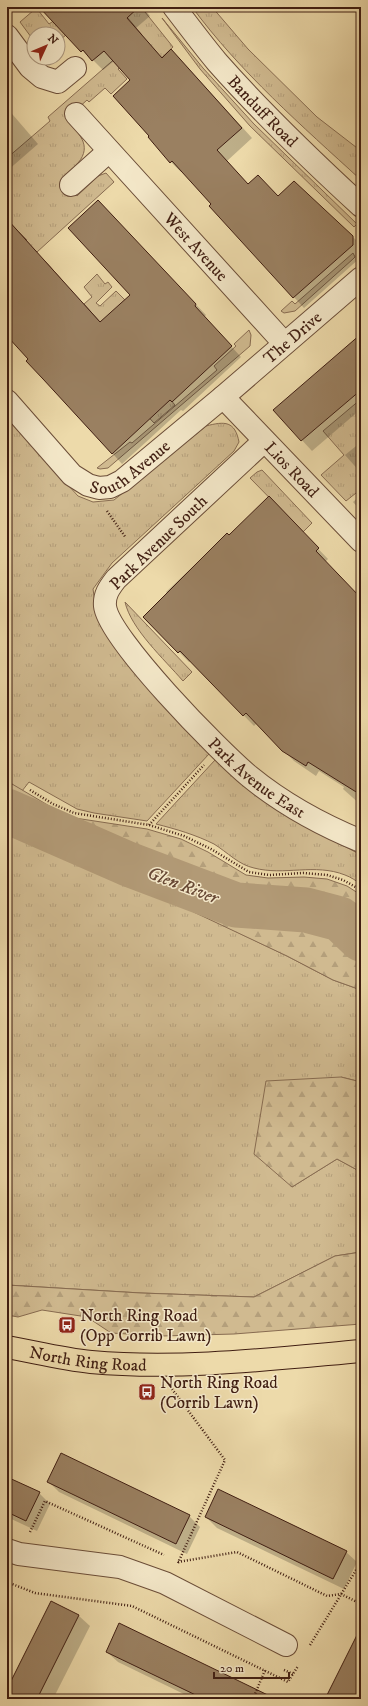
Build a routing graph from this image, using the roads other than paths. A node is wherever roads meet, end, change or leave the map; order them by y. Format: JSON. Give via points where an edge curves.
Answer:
{"nodes":[{"id":1,"x":174,"y":7,"type":"edge"},
{"id":2,"x":7,"y":36,"type":"edge"},
{"id":3,"x":75,"y":68,"type":"dead end"},
{"id":4,"x":76,"y":114,"type":"dead end"},
{"id":5,"x":109,"y":151,"type":"junction"},
{"id":6,"x":71,"y":185,"type":"dead end"},
{"id":7,"x":361,"y":206,"type":"edge"},
{"id":8,"x":361,"y":278,"type":"edge"},
{"id":9,"x":284,"y":343,"type":"junction"},
{"id":10,"x":223,"y":397,"type":"junction"},
{"id":11,"x":7,"y":401,"type":"edge"},
{"id":12,"x":264,"y":441,"type":"junction"},
{"id":13,"x":361,"y":541,"type":"edge"},
{"id":14,"x":168,"y":694,"type":"joint"},
{"id":15,"x":361,"y":841,"type":"edge"},
{"id":16,"x":7,"y":1347,"type":"edge"},
{"id":17,"x":361,"y":1351,"type":"edge"},
{"id":18,"x":13,"y":1552,"type":"edge"},
{"id":19,"x":286,"y":1645,"type":"dead end"}],
"edges":[{"from":1,"to":7,"type":"street","name":"Banduff Road","via":[[216,60],[254,102]]},
{"from":2,"to":3,"type":"street","via":[[30,67],[42,77],[58,82]]},
{"from":4,"to":5,"type":"street","name":"West Avenue"},
{"from":5,"to":6,"type":"street"},
{"from":5,"to":9,"type":"street","name":"West Avenue"},
{"from":8,"to":9,"type":"street","name":"The Drive"},
{"from":9,"to":10,"type":"street","name":"The Drive"},
{"from":10,"to":11,"type":"street","name":"South Avenue","via":[[122,481],[110,487],[99,488],[88,485],[72,474]]},
{"from":10,"to":12,"type":"street","name":"Lios Road"},
{"from":12,"to":13,"type":"street","name":"Lios Road"},
{"from":12,"to":14,"type":"street","name":"Park Avenue South","via":[[116,579],[106,592],[105,606],[108,619]]},
{"from":14,"to":15,"type":"street","name":"Park Avenue East","via":[[249,776],[288,803]]},
{"from":16,"to":17,"type":"main road","name":"North Ring Road","via":[[91,1362],[154,1365]]},
{"from":18,"to":19,"type":"street","via":[[120,1567],[165,1583]]}]}
